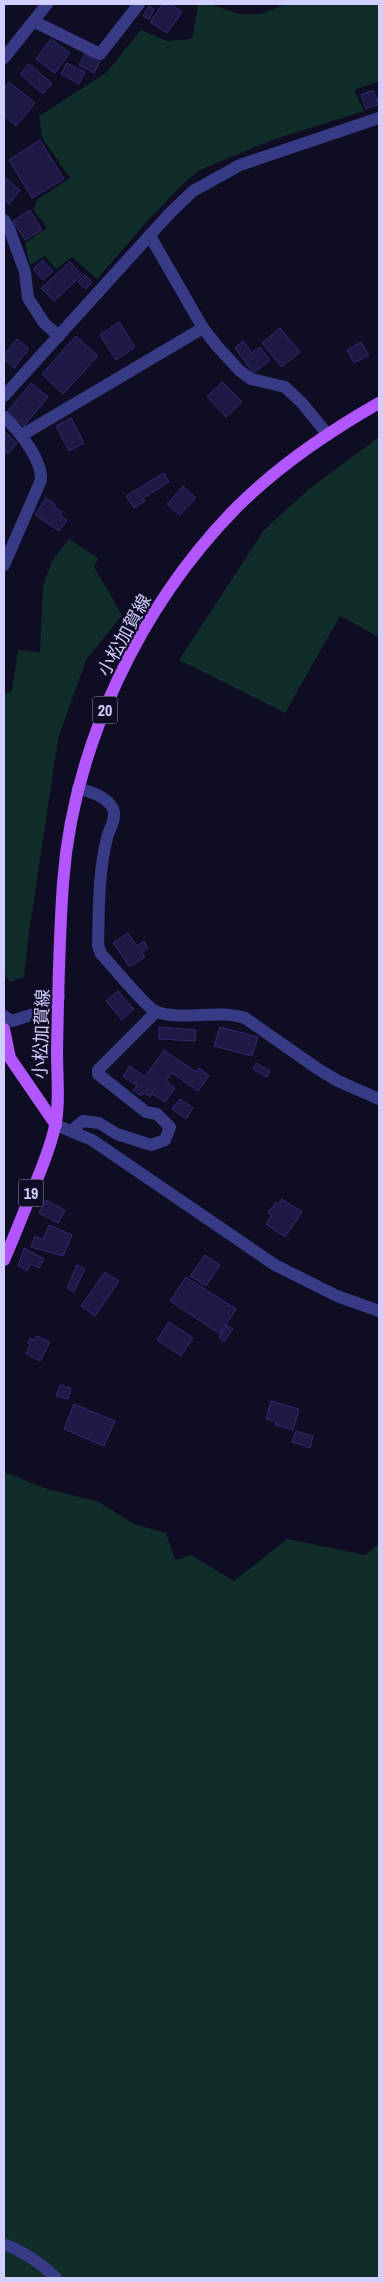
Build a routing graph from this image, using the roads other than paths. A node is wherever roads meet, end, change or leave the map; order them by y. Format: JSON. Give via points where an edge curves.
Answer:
{"nodes":[{"id":1,"x":48,"y":4,"type":"edge"},
{"id":2,"x":139,"y":4,"type":"edge"},
{"id":3,"x":35,"y":22,"type":"junction"},
{"id":4,"x":4,"y":58,"type":"edge"},
{"id":5,"x":379,"y":118,"type":"edge"},
{"id":6,"x":4,"y":220,"type":"edge"},
{"id":7,"x":150,"y":236,"type":"junction"},
{"id":8,"x":203,"y":328,"type":"junction"},
{"id":9,"x":59,"y":336,"type":"junction"},
{"id":10,"x":4,"y":396,"type":"edge"},
{"id":11,"x":379,"y":403,"type":"edge"},
{"id":12,"x":4,"y":417,"type":"edge"},
{"id":13,"x":22,"y":435,"type":"junction"},
{"id":14,"x":328,"y":435,"type":"junction"},
{"id":15,"x":4,"y":565,"type":"edge"},
{"id":16,"x":78,"y":788,"type":"junction"},
{"id":17,"x":59,"y":997,"type":"junction"},
{"id":18,"x":156,"y":1012,"type":"junction"},
{"id":19,"x":4,"y":1016,"type":"edge"},
{"id":20,"x":4,"y":1029,"type":"edge"},
{"id":21,"x":379,"y":1098,"type":"edge"},
{"id":22,"x":56,"y":1125,"type":"junction"},
{"id":23,"x":71,"y":1131,"type":"junction"},
{"id":24,"x":4,"y":1260,"type":"edge"},
{"id":25,"x":379,"y":1311,"type":"edge"},
{"id":26,"x":4,"y":2244,"type":"edge"},
{"id":27,"x":56,"y":2278,"type":"edge"}],
"edges":[{"from":1,"to":3,"type":"street"},
{"from":2,"to":3,"type":"street","via":[[100,54]]},
{"from":3,"to":4,"type":"street"},
{"from":5,"to":7,"type":"street","via":[[240,165],[216,177],[181,201]]},
{"from":6,"to":9,"type":"street","via":[[25,272],[28,298],[44,323]]},
{"from":7,"to":8,"type":"street"},
{"from":7,"to":9,"type":"street"},
{"from":8,"to":13,"type":"street"},
{"from":8,"to":14,"type":"street","via":[[240,371],[251,379],[285,387]]},
{"from":9,"to":10,"type":"street"},
{"from":11,"to":14,"type":"main road","name":"小松加賀線","number":"20"},
{"from":12,"to":13,"type":"street"},
{"from":13,"to":15,"type":"street","via":[[41,472],[41,480]]},
{"from":14,"to":16,"type":"main road","name":"小松加賀線","number":"20","via":[[294,457],[237,507],[185,566],[140,634],[112,692]]},
{"from":16,"to":17,"type":"main road","name":"小松加賀線","number":"20","via":[[63,882]]},
{"from":16,"to":18,"type":"street","via":[[105,800],[114,818],[100,873],[98,945],[101,954]]},
{"from":17,"to":19,"type":"street","via":[[37,1012],[12,1021]]},
{"from":17,"to":22,"type":"main road","name":"小松加賀線","number":"20"},
{"from":18,"to":21,"type":"street","via":[[245,1018],[318,1069]]},
{"from":18,"to":23,"type":"street","via":[[98,1070],[98,1074],[146,1112],[157,1114],[164,1120],[170,1127],[165,1140],[151,1145],[117,1134],[100,1123],[83,1120]]},
{"from":20,"to":22,"type":"main road","via":[[10,1058]]},
{"from":22,"to":23,"type":"street"},
{"from":22,"to":24,"type":"main road","number":"19"},
{"from":23,"to":25,"type":"street","via":[[92,1140],[275,1265],[337,1296]]},
{"from":26,"to":27,"type":"street","via":[[37,2260]]}]}
